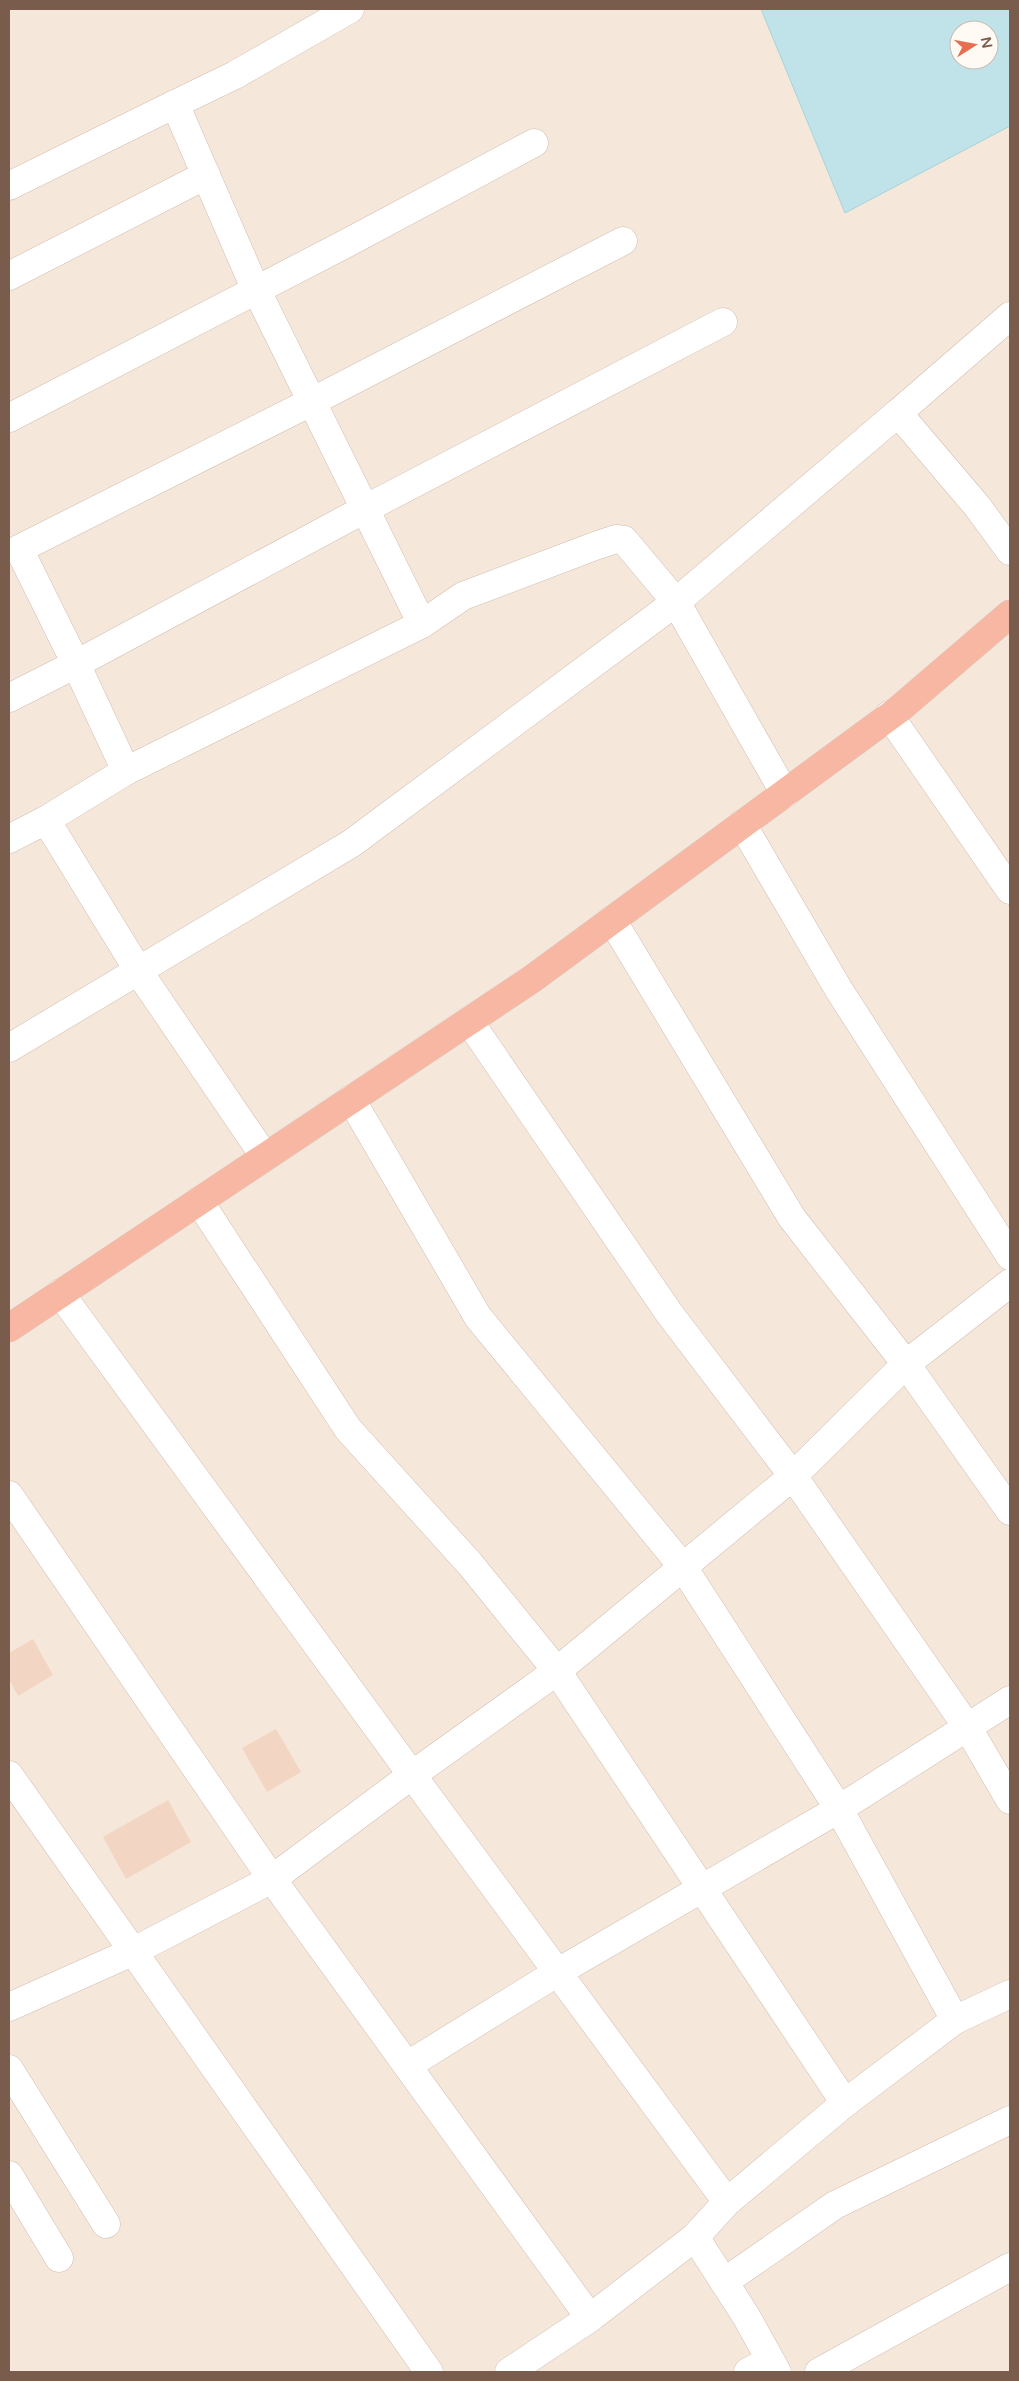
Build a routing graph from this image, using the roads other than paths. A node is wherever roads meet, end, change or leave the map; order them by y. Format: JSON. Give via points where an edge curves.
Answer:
{"nodes":[{"id":1,"x":350,"y":9,"type":"edge"},
{"id":2,"x":175,"y":104,"type":"junction"},
{"id":3,"x":534,"y":143,"type":"dead end"},
{"id":4,"x":206,"y":175,"type":"junction"},
{"id":5,"x":9,"y":186,"type":"edge"},
{"id":6,"x":623,"y":242,"type":"dead end"},
{"id":7,"x":9,"y":276,"type":"edge"},
{"id":8,"x":256,"y":290,"type":"junction"},
{"id":9,"x":1010,"y":316,"type":"edge"},
{"id":10,"x":724,"y":322,"type":"dead end"},
{"id":11,"x":313,"y":401,"type":"junction"},
{"id":12,"x":898,"y":413,"type":"junction"},
{"id":13,"x":9,"y":418,"type":"edge"},
{"id":14,"x":366,"y":509,"type":"junction"},
{"id":15,"x":12,"y":545,"type":"edge"},
{"id":16,"x":1010,"y":551,"type":"edge"},
{"id":17,"x":676,"y":602,"type":"junction"},
{"id":18,"x":1010,"y":614,"type":"edge"},
{"id":19,"x":422,"y":624,"type":"junction"},
{"id":20,"x":76,"y":664,"type":"junction"},
{"id":21,"x":9,"y":698,"type":"edge"},
{"id":22,"x":889,"y":715,"type":"junction"},
{"id":23,"x":126,"y":772,"type":"junction"},
{"id":24,"x":785,"y":794,"type":"junction"},
{"id":25,"x":46,"y":820,"type":"junction"},
{"id":26,"x":742,"y":824,"type":"junction"},
{"id":27,"x":9,"y":838,"type":"edge"},
{"id":28,"x":1010,"y":890,"type":"edge"},
{"id":29,"x":612,"y":920,"type":"junction"},
{"id":30,"x":138,"y":969,"type":"junction"},
{"id":31,"x":469,"y":1021,"type":"junction"},
{"id":32,"x":9,"y":1048,"type":"edge"},
{"id":33,"x":352,"y":1099,"type":"junction"},
{"id":34,"x":264,"y":1157,"type":"junction"},
{"id":35,"x":199,"y":1201,"type":"junction"},
{"id":36,"x":1010,"y":1256,"type":"edge"},
{"id":37,"x":1010,"y":1283,"type":"edge"},
{"id":38,"x":60,"y":1293,"type":"junction"},
{"id":39,"x":9,"y":1328,"type":"edge"},
{"id":40,"x":906,"y":1364,"type":"junction"},
{"id":41,"x":793,"y":1476,"type":"junction"},
{"id":42,"x":9,"y":1494,"type":"edge"},
{"id":43,"x":1010,"y":1511,"type":"edge"},
{"id":44,"x":683,"y":1567,"type":"junction"},
{"id":45,"x":557,"y":1671,"type":"junction"},
{"id":46,"x":1010,"y":1700,"type":"edge"},
{"id":47,"x":968,"y":1728,"type":"junction"},
{"id":48,"x":9,"y":1775,"type":"edge"},
{"id":49,"x":412,"y":1775,"type":"junction"},
{"id":50,"x":1010,"y":1800,"type":"edge"},
{"id":51,"x":839,"y":1809,"type":"junction"},
{"id":52,"x":272,"y":1879,"type":"junction"},
{"id":53,"x":702,"y":1890,"type":"junction"},
{"id":54,"x":132,"y":1952,"type":"junction"},
{"id":55,"x":558,"y":1972,"type":"junction"},
{"id":56,"x":1010,"y":1994,"type":"edge"},
{"id":57,"x":9,"y":2007,"type":"edge"},
{"id":58,"x":955,"y":2020,"type":"junction"},
{"id":59,"x":408,"y":2065,"type":"junction"},
{"id":60,"x":9,"y":2069,"type":"edge"},
{"id":61,"x":845,"y":2103,"type":"junction"},
{"id":62,"x":1010,"y":2120,"type":"edge"},
{"id":63,"x":9,"y":2175,"type":"edge"},
{"id":64,"x":727,"y":2202,"type":"junction"},
{"id":65,"x":106,"y":2224,"type":"dead end"},
{"id":66,"x":695,"y":2237,"type":"junction"},
{"id":67,"x":60,"y":2258,"type":"dead end"},
{"id":68,"x":1010,"y":2267,"type":"edge"},
{"id":69,"x":724,"y":2282,"type":"junction"},
{"id":70,"x":590,"y":2318,"type":"junction"},
{"id":71,"x":765,"y":2368,"type":"edge"},
{"id":72,"x":429,"y":2372,"type":"edge"},
{"id":73,"x":509,"y":2372,"type":"edge"},
{"id":74,"x":819,"y":2372,"type":"edge"}],
"edges":[{"from":1,"to":2,"type":"street","via":[[235,75]]},
{"from":2,"to":4,"type":"street"},
{"from":2,"to":5,"type":"street"},
{"from":3,"to":8,"type":"street"},
{"from":4,"to":7,"type":"street"},
{"from":4,"to":8,"type":"street"},
{"from":6,"to":11,"type":"street"},
{"from":8,"to":11,"type":"street"},
{"from":8,"to":13,"type":"street"},
{"from":9,"to":12,"type":"street"},
{"from":10,"to":14,"type":"street"},
{"from":11,"to":14,"type":"street"},
{"from":11,"to":15,"type":"street"},
{"from":12,"to":16,"type":"street","via":[[977,506]]},
{"from":12,"to":17,"type":"street"},
{"from":14,"to":19,"type":"street"},
{"from":14,"to":20,"type":"street"},
{"from":15,"to":20,"type":"street"},
{"from":17,"to":19,"type":"street","via":[[630,546],[624,540],[616,539],[462,596]]},
{"from":17,"to":24,"type":"street"},
{"from":17,"to":30,"type":"street","via":[[352,843]]},
{"from":18,"to":22,"type":"highway"},
{"from":19,"to":23,"type":"street"},
{"from":20,"to":21,"type":"street"},
{"from":20,"to":23,"type":"street"},
{"from":22,"to":24,"type":"highway"},
{"from":22,"to":28,"type":"street"},
{"from":23,"to":25,"type":"street"},
{"from":24,"to":26,"type":"highway"},
{"from":25,"to":27,"type":"street"},
{"from":25,"to":30,"type":"street"},
{"from":26,"to":29,"type":"highway"},
{"from":26,"to":36,"type":"street","via":[[839,990]]},
{"from":29,"to":31,"type":"highway"},
{"from":29,"to":40,"type":"street","via":[[792,1218]]},
{"from":30,"to":32,"type":"street"},
{"from":30,"to":34,"type":"street"},
{"from":31,"to":33,"type":"highway"},
{"from":31,"to":41,"type":"street","via":[[669,1314]]},
{"from":33,"to":34,"type":"highway"},
{"from":33,"to":44,"type":"street","via":[[478,1317]]},
{"from":34,"to":35,"type":"highway"},
{"from":35,"to":38,"type":"highway"},
{"from":35,"to":45,"type":"street","via":[[348,1429],[470,1564]]},
{"from":37,"to":40,"type":"street"},
{"from":38,"to":39,"type":"highway"},
{"from":38,"to":49,"type":"street"},
{"from":40,"to":41,"type":"street"},
{"from":40,"to":43,"type":"street"},
{"from":41,"to":44,"type":"street"},
{"from":41,"to":47,"type":"street"},
{"from":42,"to":52,"type":"street"},
{"from":44,"to":45,"type":"street"},
{"from":44,"to":51,"type":"street"},
{"from":45,"to":49,"type":"street"},
{"from":45,"to":53,"type":"street"},
{"from":46,"to":47,"type":"street"},
{"from":47,"to":50,"type":"street"},
{"from":47,"to":51,"type":"street"},
{"from":48,"to":54,"type":"street"},
{"from":49,"to":52,"type":"street"},
{"from":49,"to":55,"type":"street"},
{"from":51,"to":53,"type":"street"},
{"from":51,"to":58,"type":"street"},
{"from":52,"to":54,"type":"street"},
{"from":52,"to":59,"type":"street"},
{"from":53,"to":55,"type":"street"},
{"from":53,"to":61,"type":"street"},
{"from":54,"to":57,"type":"street"},
{"from":54,"to":72,"type":"street"},
{"from":55,"to":59,"type":"street"},
{"from":55,"to":64,"type":"street"},
{"from":56,"to":58,"type":"street"},
{"from":58,"to":61,"type":"street"},
{"from":59,"to":70,"type":"street"},
{"from":60,"to":65,"type":"street"},
{"from":61,"to":64,"type":"street"},
{"from":62,"to":69,"type":"street","via":[[835,2205]]},
{"from":63,"to":67,"type":"street"},
{"from":64,"to":66,"type":"street"},
{"from":66,"to":69,"type":"street"},
{"from":66,"to":70,"type":"street"},
{"from":68,"to":74,"type":"street"},
{"from":69,"to":71,"type":"street","via":[[746,2316]]},
{"from":70,"to":73,"type":"street"}]}
